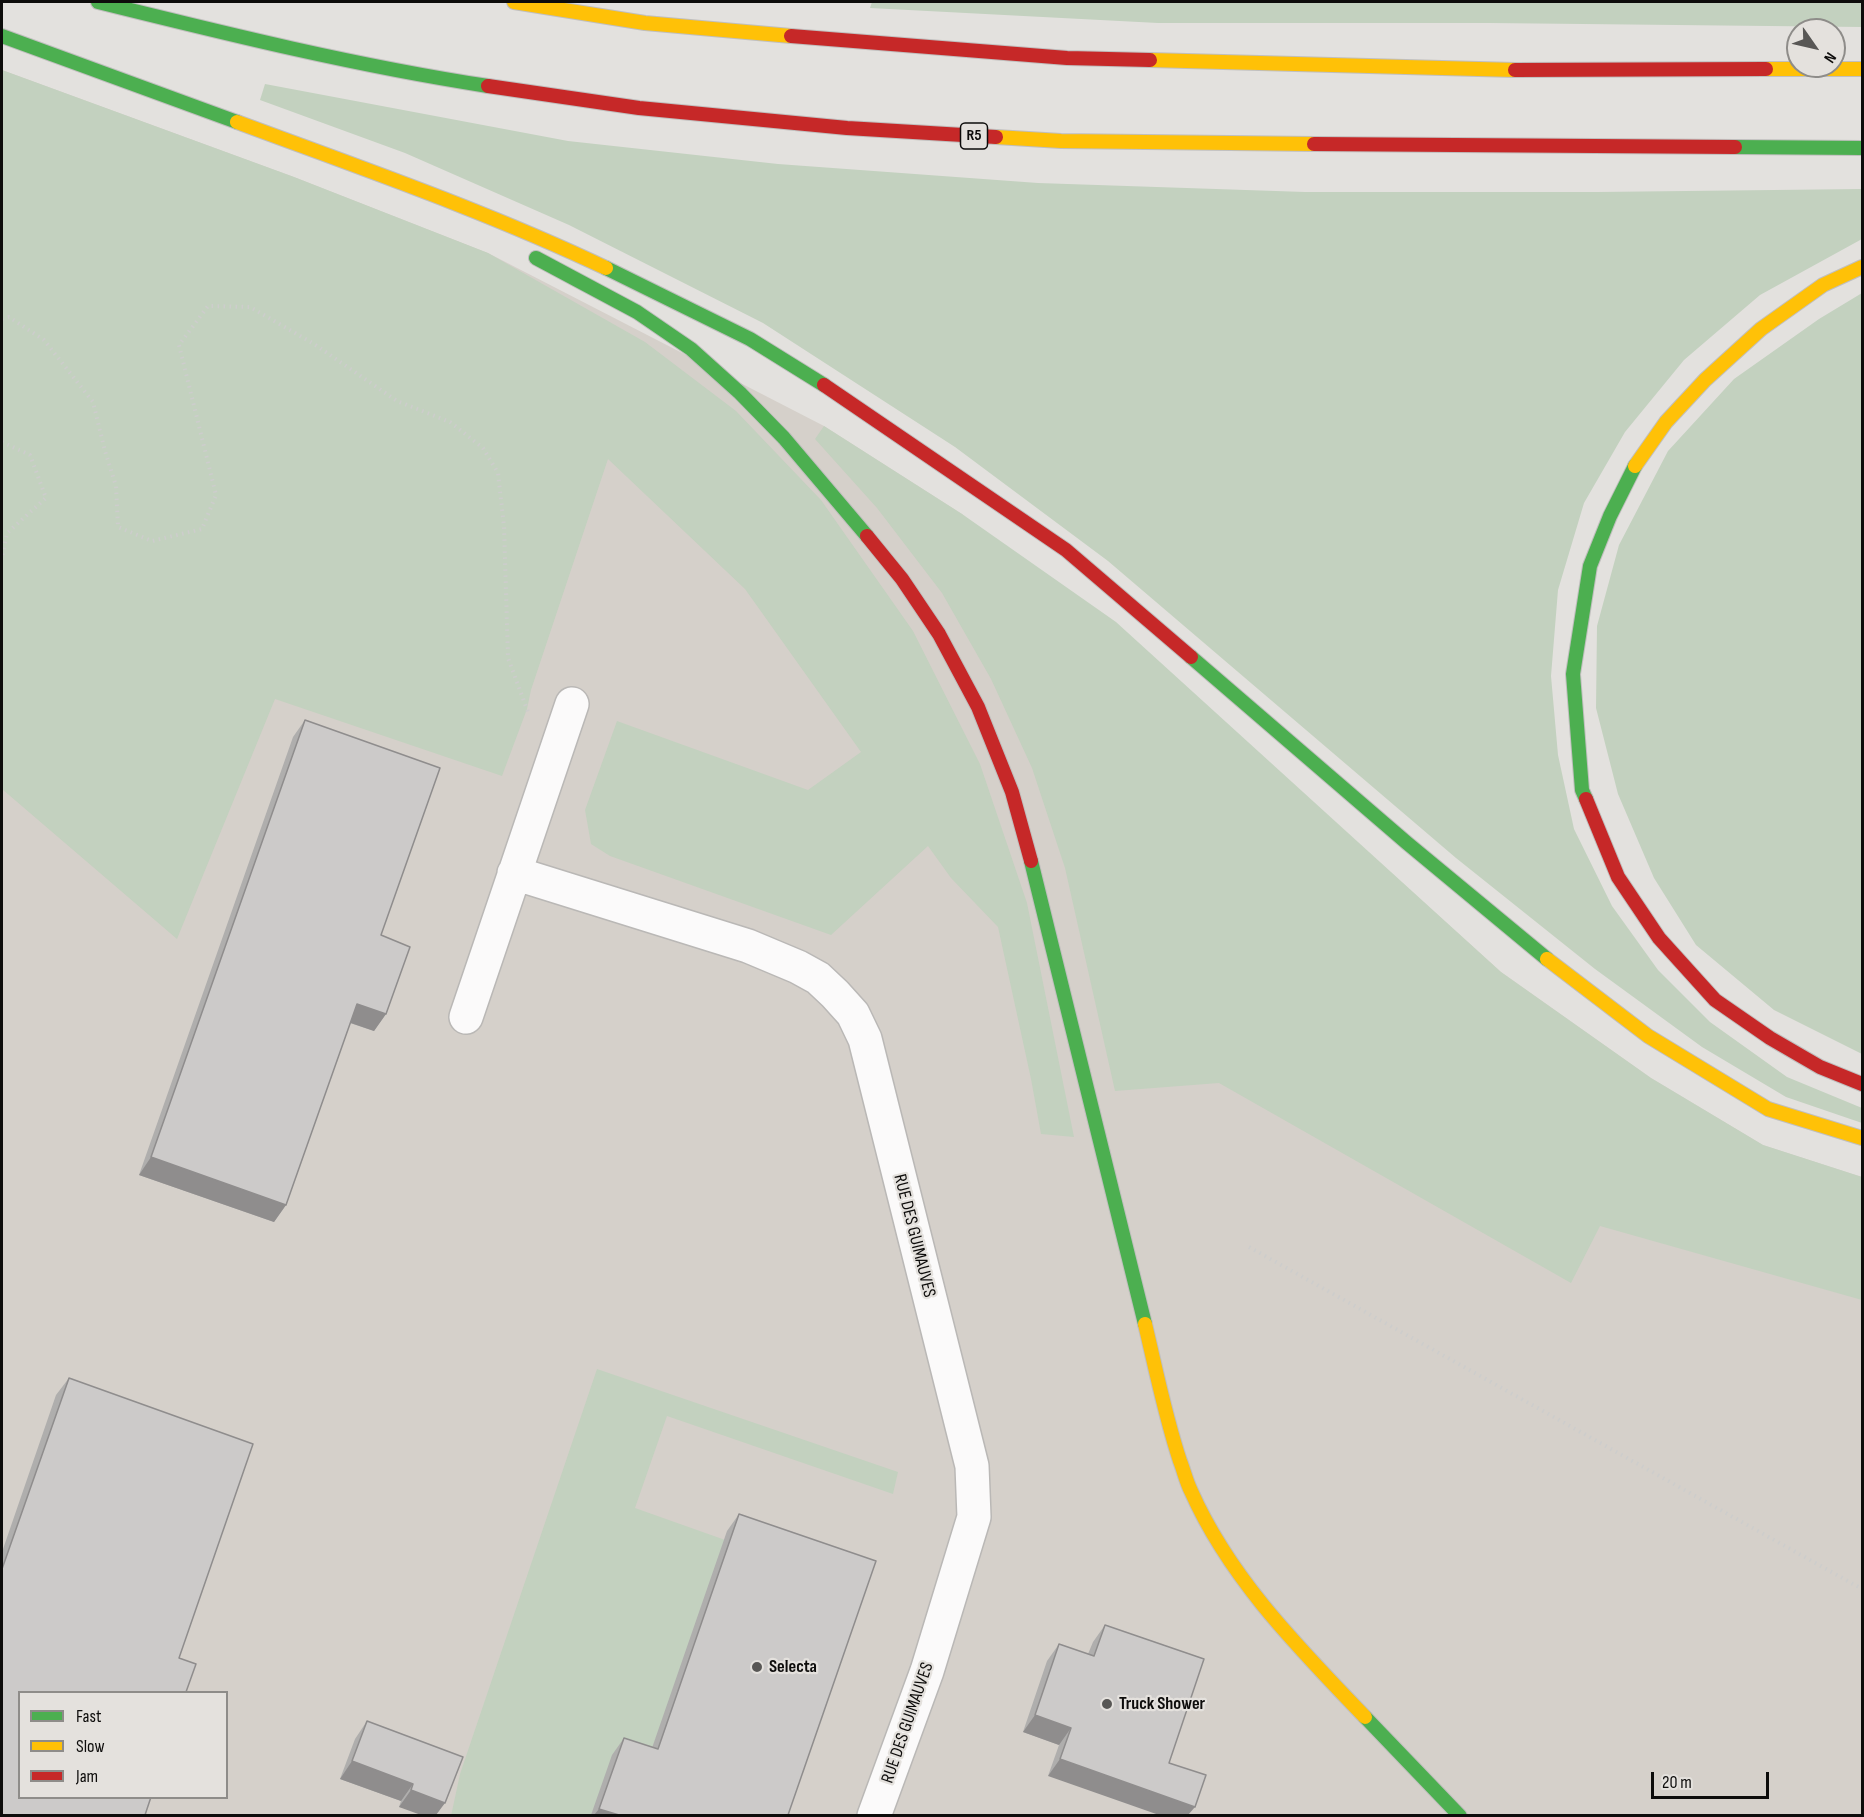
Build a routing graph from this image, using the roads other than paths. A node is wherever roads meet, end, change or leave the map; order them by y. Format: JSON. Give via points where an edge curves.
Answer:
{"nodes":[{"id":1,"x":98,"y":2,"type":"edge"},
{"id":2,"x":514,"y":2,"type":"edge"},
{"id":3,"x":2,"y":36,"type":"edge"},
{"id":4,"x":1863,"y":69,"type":"edge"},
{"id":5,"x":1863,"y":148,"type":"edge"},
{"id":6,"x":325,"y":154,"type":"junction"},
{"id":7,"x":458,"y":219,"type":"dead end"},
{"id":8,"x":520,"y":250,"type":"dead end"},
{"id":9,"x":1863,"y":267,"type":"edge"},
{"id":10,"x":572,"y":705,"type":"dead end"},
{"id":11,"x":514,"y":873,"type":"junction"},
{"id":12,"x":466,"y":1017,"type":"dead end"},
{"id":13,"x":1863,"y":1084,"type":"edge"},
{"id":14,"x":1863,"y":1138,"type":"edge"},
{"id":15,"x":874,"y":1815,"type":"edge"},
{"id":16,"x":1460,"y":1815,"type":"edge"}],
"edges":[{"from":1,"to":5,"type":"highway","number":"R5","via":[[429,77],[639,108],[847,128],[1061,141]]},
{"from":2,"to":4,"type":"highway","via":[[656,24],[1067,58],[1503,70]]},
{"from":3,"to":6,"type":"highway"},
{"from":6,"to":7,"type":"highway"},
{"from":6,"to":14,"type":"highway","via":[[541,237],[750,339],[844,397],[1066,550],[1407,843],[1648,1036],[1768,1108]]},
{"from":8,"to":16,"type":"highway","via":[[637,312],[691,349],[740,393],[831,492],[902,579],[939,634],[978,706],[1012,792],[1172,1436],[1190,1490],[1244,1583],[1301,1652]]},
{"from":9,"to":13,"type":"highway","via":[[1823,285],[1761,329],[1705,380],[1653,440],[1634,467],[1590,566],[1573,674],[1582,790],[1618,877],[1659,938],[1715,1000],[1810,1061]]},
{"from":10,"to":11,"type":"street"},
{"from":11,"to":12,"type":"street"},
{"from":11,"to":15,"type":"street","name":"RUE DES GUIMAUVES","via":[[748,946],[798,967],[835,994],[853,1014],[865,1039],[972,1466],[974,1517],[927,1671]]}]}
